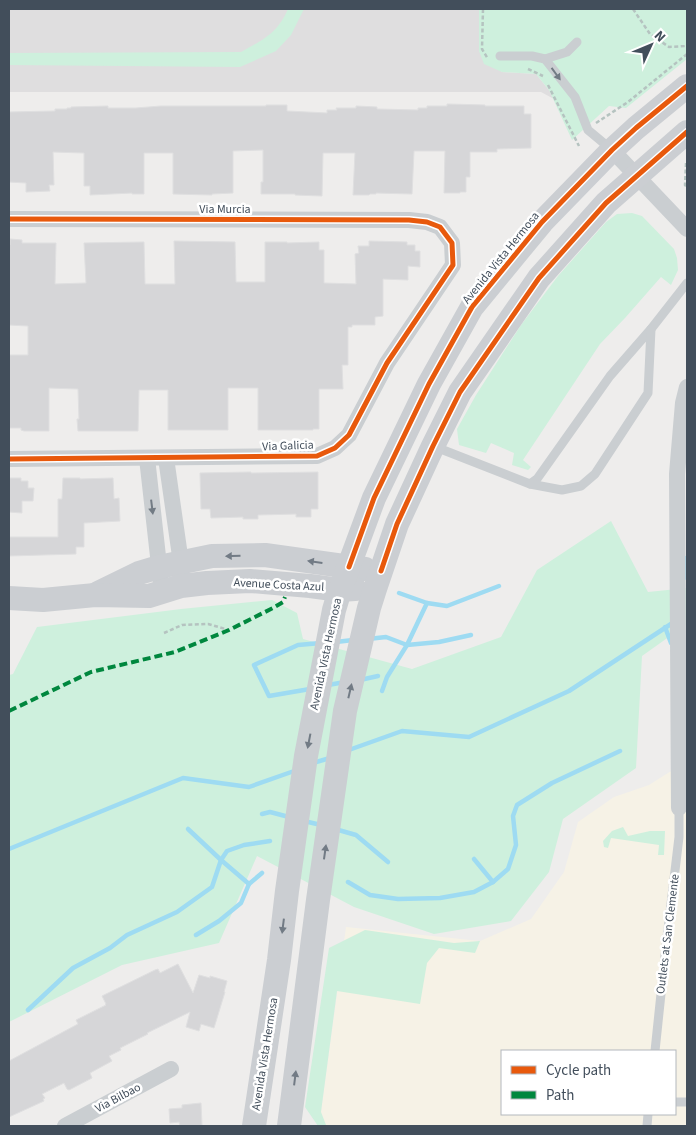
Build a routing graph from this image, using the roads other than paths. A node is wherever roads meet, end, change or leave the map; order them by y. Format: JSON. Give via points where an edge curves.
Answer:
{"nodes":[{"id":1,"x":577,"y":42,"type":"dead end"},
{"id":2,"x":500,"y":56,"type":"dead end"},
{"id":3,"x":545,"y":59,"type":"junction"},
{"id":4,"x":687,"y":86,"type":"edge"},
{"id":5,"x":687,"y":132,"type":"edge"},
{"id":6,"x":612,"y":150,"type":"junction"},
{"id":7,"x":636,"y":176,"type":"junction"},
{"id":8,"x":9,"y":219,"type":"edge"},
{"id":9,"x":440,"y":227,"type":"joint"},
{"id":10,"x":687,"y":229,"type":"edge"},
{"id":11,"x":687,"y":283,"type":"edge"},
{"id":12,"x":651,"y":329,"type":"junction"},
{"id":13,"x":687,"y":388,"type":"edge"},
{"id":14,"x":432,"y":446,"type":"junction"},
{"id":15,"x":147,"y":458,"type":"junction"},
{"id":16,"x":166,"y":458,"type":"junction"},
{"id":17,"x":9,"y":459,"type":"edge"},
{"id":18,"x":530,"y":484,"type":"junction"},
{"id":19,"x":170,"y":565,"type":"junction"},
{"id":20,"x":349,"y":567,"type":"junction"},
{"id":21,"x":171,"y":589,"type":"junction"},
{"id":22,"x":375,"y":589,"type":"junction"},
{"id":23,"x":94,"y":595,"type":"junction"},
{"id":24,"x":9,"y":598,"type":"edge"},
{"id":25,"x":337,"y":598,"type":"junction"},
{"id":26,"x":679,"y":808,"type":"joint"},
{"id":27,"x":655,"y":1050,"type":"edge"},
{"id":28,"x":170,"y":1069,"type":"dead end"},
{"id":29,"x":65,"y":1126,"type":"edge"},
{"id":30,"x":254,"y":1126,"type":"edge"},
{"id":31,"x":289,"y":1126,"type":"edge"}],
"edges":[{"from":1,"to":3,"type":"lane","via":[[567,52]]},
{"from":2,"to":3,"type":"lane"},
{"from":3,"to":6,"type":"lane","one_way":true,"via":[[575,97],[588,130]]},
{"from":4,"to":6,"type":"main road","name":"Avenida Vista Hermosa"},
{"from":5,"to":7,"type":"main road"},
{"from":6,"to":7,"type":"street"},
{"from":6,"to":20,"type":"main road","name":"Avenida Vista Hermosa","via":[[542,222],[472,307],[429,384],[379,489]]},
{"from":7,"to":10,"type":"street"},
{"from":7,"to":14,"type":"main road","via":[[606,203],[539,278],[460,392]]},
{"from":8,"to":9,"type":"street","name":"Via Murcia","via":[[409,220]]},
{"from":9,"to":16,"type":"street","name":"Via Galicia","via":[[452,243],[453,265],[387,363],[349,435],[335,448],[317,456]]},
{"from":11,"to":12,"type":"lane"},
{"from":12,"to":18,"type":"lane","via":[[610,376],[537,479]]},
{"from":12,"to":18,"type":"lane","via":[[648,393],[596,474],[581,486],[562,490]]},
{"from":13,"to":26,"type":"street","name":"Outlets at San Clemente","via":[[677,474]]},
{"from":14,"to":18,"type":"lane"},
{"from":14,"to":22,"type":"main road","via":[[397,524]]},
{"from":15,"to":16,"type":"street","name":"Via Galicia"},
{"from":15,"to":17,"type":"street","name":"Via Galicia"},
{"from":15,"to":19,"type":"street","one_way":true},
{"from":16,"to":19,"type":"street"},
{"from":20,"to":19,"type":"main road","name":"Avenue Costa Azul","one_way":true,"via":[[265,555],[212,556]]},
{"from":19,"to":21,"type":"street"},
{"from":19,"to":23,"type":"main road","name":"Avenue Costa Azul","via":[[140,573]]},
{"from":20,"to":22,"type":"main road","name":"Avenue Costa Azul"},
{"from":20,"to":25,"type":"main road","name":"Avenida Vista Hermosa"},
{"from":21,"to":23,"type":"main road","name":"Avenue Costa Azul","via":[[149,596]]},
{"from":21,"to":25,"type":"main road","name":"Avenue Costa Azul","via":[[250,581],[310,586]]},
{"from":22,"to":25,"type":"main road","name":"Avenue Costa Azul"},
{"from":31,"to":22,"type":"main road","one_way":true,"via":[[345,711]]},
{"from":23,"to":24,"type":"main road","name":"Avenue Costa Azul","via":[[43,600]]},
{"from":25,"to":30,"type":"main road","name":"Avenida Vista Hermosa","one_way":true,"via":[[306,756]]},
{"from":26,"to":27,"type":"lane","name":"Outlets at San Clemente","via":[[679,837]]},
{"from":28,"to":29,"type":"street","name":"Via Bilbao"}]}
